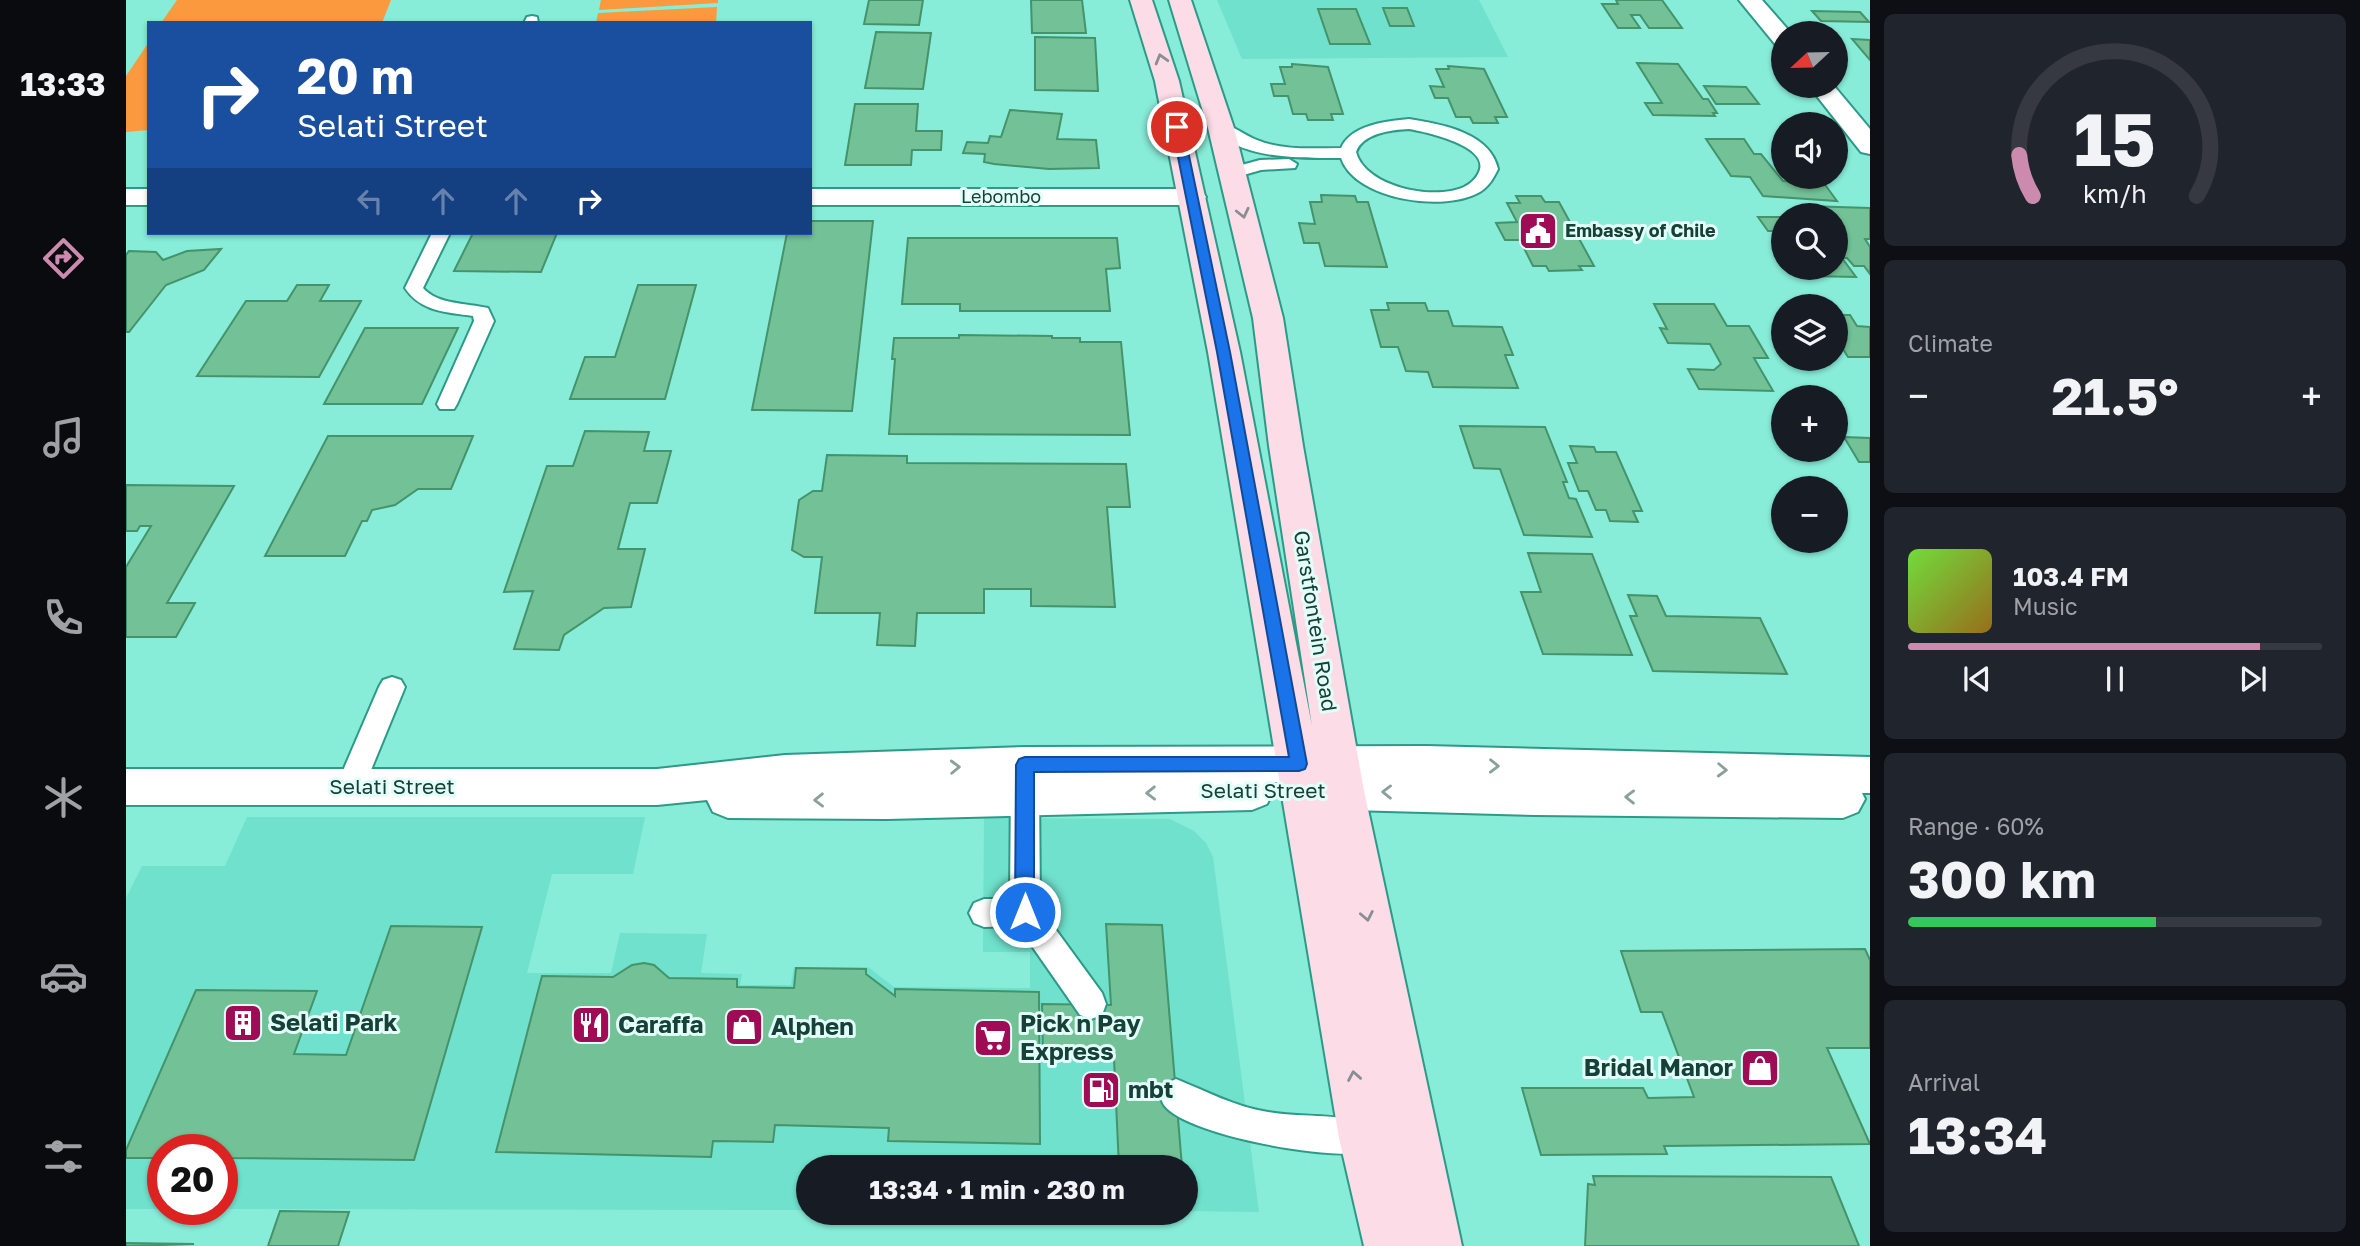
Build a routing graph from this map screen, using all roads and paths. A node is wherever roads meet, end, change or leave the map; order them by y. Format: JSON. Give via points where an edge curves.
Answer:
{"nodes":[{"id":1,"x":1141,"y":0,"type":"edge"},
{"id":2,"x":1180,"y":0,"type":"edge"},
{"id":3,"x":1749,"y":0,"type":"edge"},
{"id":4,"x":1771,"y":25,"type":"edge"},
{"id":5,"x":1831,"y":98,"type":"edge"},
{"id":6,"x":1222,"y":128,"type":"junction"},
{"id":7,"x":1870,"y":146,"type":"edge"},
{"id":8,"x":1350,"y":159,"type":"junction"},
{"id":9,"x":1233,"y":173,"type":"junction"},
{"id":10,"x":126,"y":197,"type":"edge"},
{"id":11,"x":147,"y":197,"type":"edge"},
{"id":12,"x":812,"y":197,"type":"edge"},
{"id":13,"x":1192,"y":197,"type":"junction"},
{"id":14,"x":439,"y":235,"type":"edge"},
{"id":15,"x":447,"y":404,"type":"dead end"},
{"id":16,"x":392,"y":687,"type":"dead end"},
{"id":17,"x":1870,"y":775,"type":"edge"},
{"id":18,"x":1321,"y":777,"type":"junction"},
{"id":19,"x":1025,"y":780,"type":"junction"},
{"id":20,"x":126,"y":787,"type":"edge"},
{"id":21,"x":350,"y":787,"type":"junction"},
{"id":22,"x":1870,"y":799,"type":"edge"},
{"id":23,"x":1025,"y":912,"type":"junction"},
{"id":24,"x":984,"y":913,"type":"dead end"},
{"id":25,"x":1091,"y":1004,"type":"dead end"},
{"id":26,"x":1176,"y":1095,"type":"dead end"},
{"id":27,"x":1365,"y":1138,"type":"junction"},
{"id":28,"x":1420,"y":1162,"type":"junction"},
{"id":29,"x":1391,"y":1246,"type":"edge"},
{"id":30,"x":1435,"y":1246,"type":"edge"},
{"id":31,"x":1450,"y":1246,"type":"edge"}],
"edges":[{"from":13,"to":1,"type":"main road","name":"Garstfontein Road","one_way":true,"via":[[1167,81]]},
{"from":2,"to":6,"type":"main road","name":"Garstfontein Road"},
{"from":3,"to":4,"type":"street"},
{"from":5,"to":7,"type":"street"},
{"from":6,"to":8,"type":"lane","via":[[1249,145],[1273,152]]},
{"from":6,"to":9,"type":"main road","name":"Garstfontein Road"},
{"from":8,"to":8,"type":"lane","via":[[1351,143],[1359,134],[1409,124],[1465,139],[1486,159],[1488,170],[1474,188],[1440,197],[1419,196],[1378,186]]},
{"from":8,"to":9,"type":"lane","via":[[1269,164]]},
{"from":9,"to":18,"type":"main road","name":"Garstfontein Road","one_way":true,"via":[[1268,318]]},
{"from":10,"to":11,"type":"street"},
{"from":12,"to":13,"type":"street","name":"Lebombo"},
{"from":13,"to":18,"type":"main road","name":"Garstfontein Road"},
{"from":14,"to":15,"type":"lane","via":[[414,288],[417,296],[426,303],[481,312],[484,321]]},
{"from":16,"to":21,"type":"lane"},
{"from":18,"to":17,"type":"street","name":"Selati Street","one_way":true,"via":[[1439,764]]},
{"from":18,"to":19,"type":"street","name":"Selati Street"},
{"from":22,"to":18,"type":"street","name":"Selati Street","one_way":true,"via":[[1667,798]]},
{"from":27,"to":18,"type":"main road","name":"Garstfontein Road","one_way":true},
{"from":18,"to":28,"type":"main road","name":"Garstfontein Road","one_way":true,"via":[[1378,973]]},
{"from":19,"to":21,"type":"street","name":"Selati Street","via":[[887,800],[729,799],[657,787]]},
{"from":19,"to":23,"type":"lane"},
{"from":20,"to":21,"type":"street","name":"Selati Street"},
{"from":23,"to":24,"type":"lane"},
{"from":23,"to":25,"type":"lane"},
{"from":26,"to":27,"type":"lane","via":[[1214,1116],[1256,1128]]},
{"from":27,"to":29,"type":"main road","name":"Garstfontein Road"},
{"from":28,"to":30,"type":"main road","name":"Garstfontein Road"},
{"from":28,"to":31,"type":"lane"}]}
